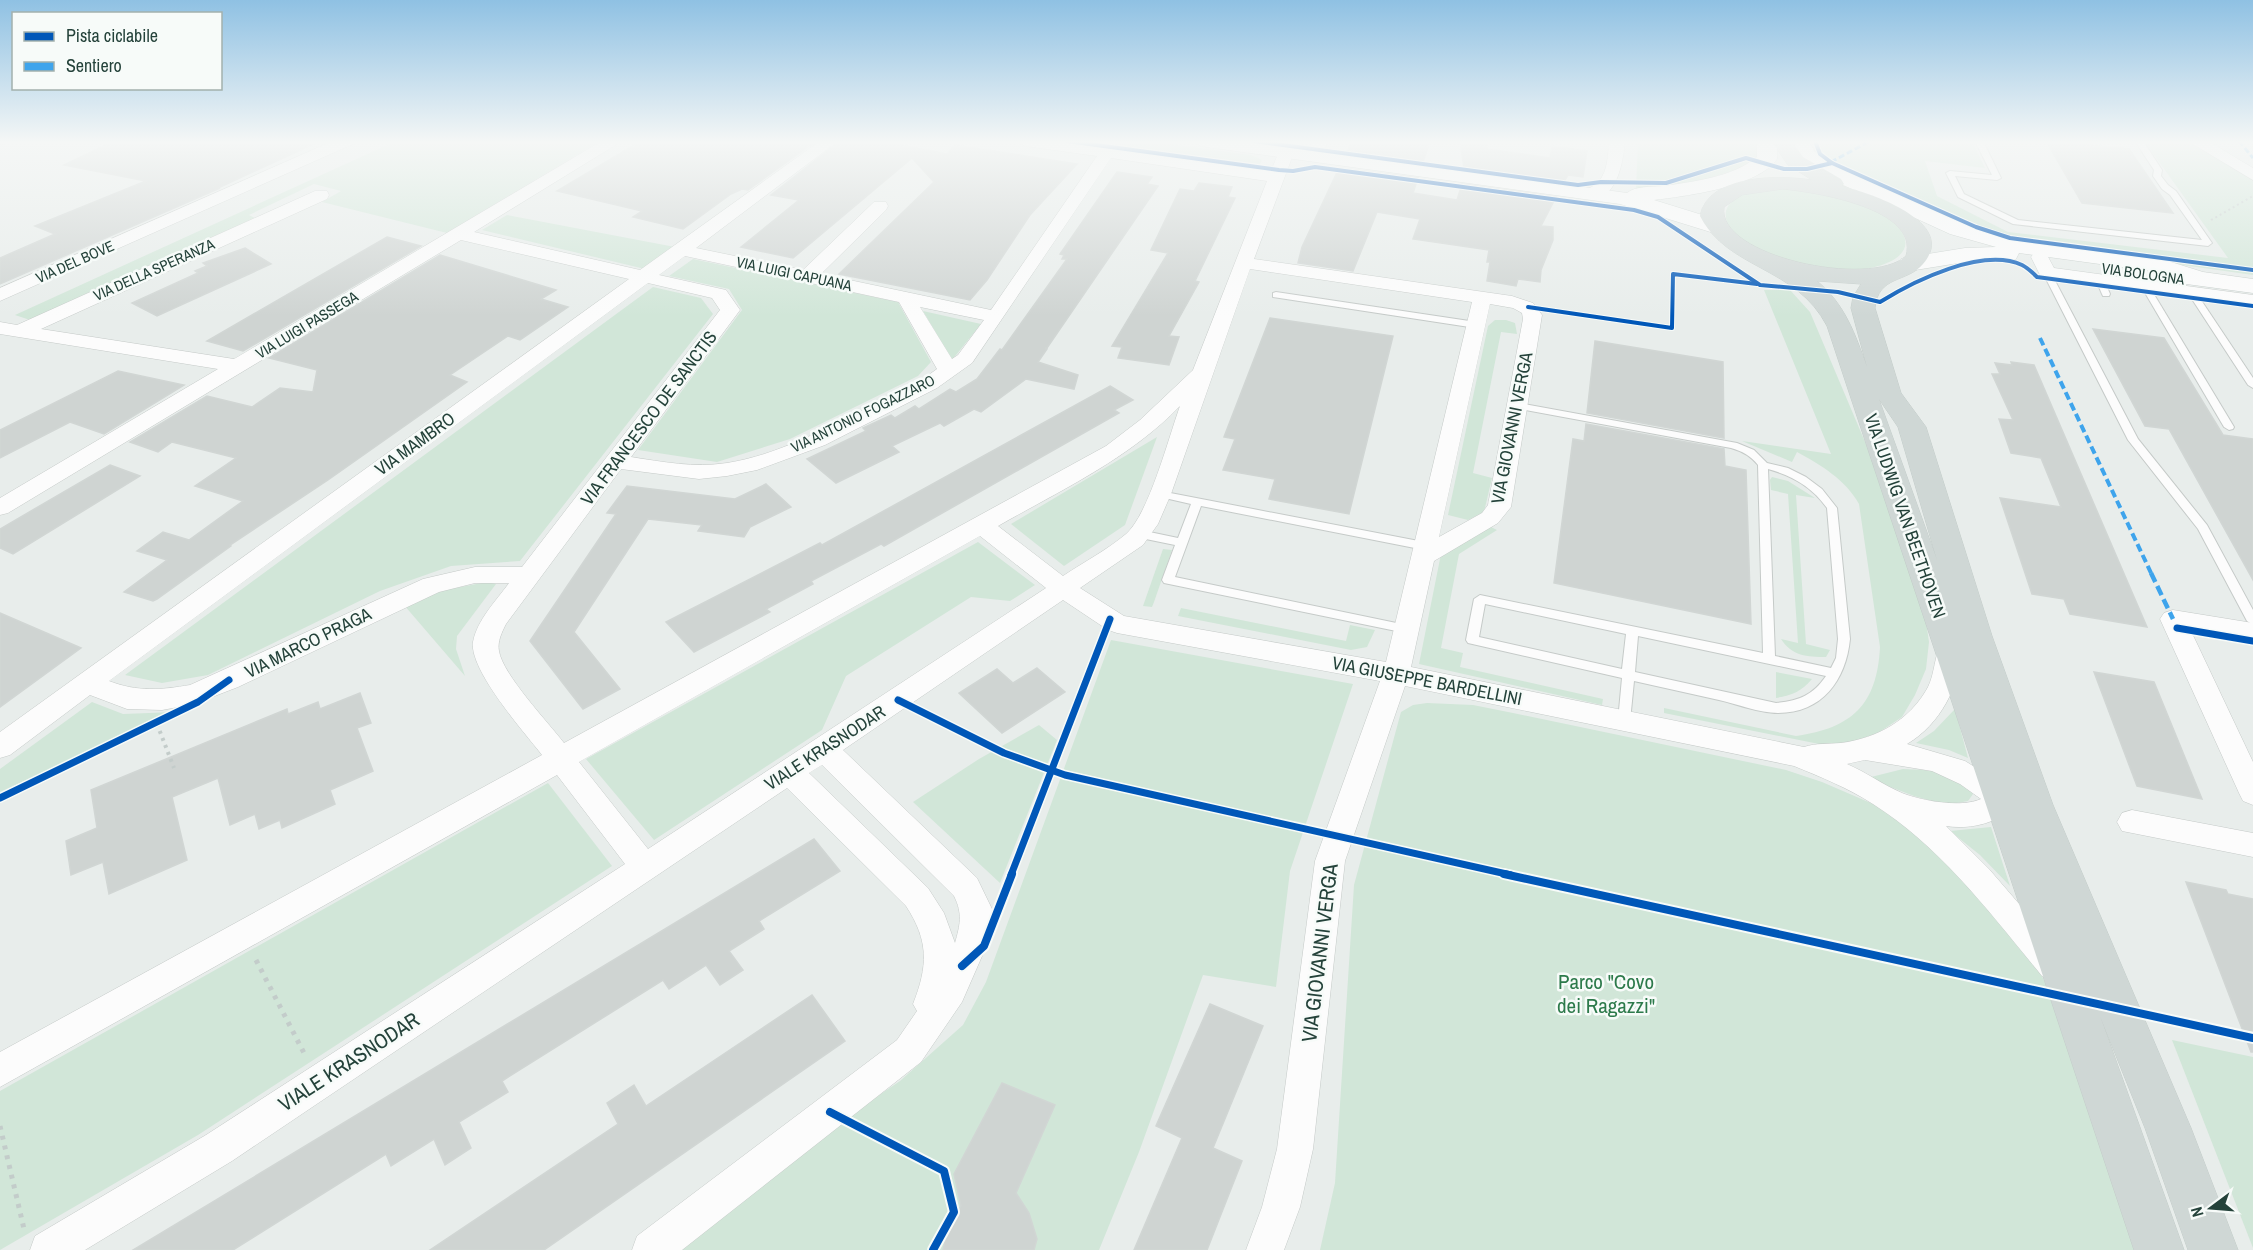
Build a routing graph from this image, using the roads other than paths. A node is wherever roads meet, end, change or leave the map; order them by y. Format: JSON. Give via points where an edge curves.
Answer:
{"nodes":[{"id":1,"x":215,"y":199,"type":"edge"},
{"id":2,"x":311,"y":199,"type":"edge"},
{"id":3,"x":516,"y":199,"type":"edge"},
{"id":4,"x":751,"y":199,"type":"edge"},
{"id":5,"x":1076,"y":199,"type":"edge"},
{"id":6,"x":1268,"y":199,"type":"edge"},
{"id":7,"x":1628,"y":199,"type":"edge"},
{"id":8,"x":1722,"y":199,"type":"edge"},
{"id":9,"x":1865,"y":199,"type":"edge"},
{"id":10,"x":1895,"y":199,"type":"edge"},
{"id":11,"x":1970,"y":199,"type":"edge"},
{"id":12,"x":2177,"y":199,"type":"edge"},
{"id":13,"x":880,"y":206,"type":"dead end"},
{"id":14,"x":1905,"y":222,"type":"junction"},
{"id":15,"x":1717,"y":227,"type":"junction"},
{"id":16,"x":458,"y":234,"type":"junction"},
{"id":17,"x":682,"y":250,"type":"junction"},
{"id":18,"x":1768,"y":260,"type":"junction"},
{"id":19,"x":2038,"y":262,"type":"junction"},
{"id":20,"x":1244,"y":263,"type":"junction"},
{"id":21,"x":1899,"y":269,"type":"junction"},
{"id":22,"x":646,"y":277,"type":"junction"},
{"id":23,"x":807,"y":277,"type":"junction"},
{"id":24,"x":2141,"y":278,"type":"junction"},
{"id":25,"x":2196,"y":286,"type":"junction"},
{"id":26,"x":2253,"y":286,"type":"edge"},
{"id":27,"x":0,"y":295,"type":"edge"},
{"id":28,"x":1276,"y":295,"type":"dead end"},
{"id":29,"x":906,"y":298,"type":"junction"},
{"id":30,"x":1482,"y":298,"type":"junction"},
{"id":31,"x":2253,"y":301,"type":"edge"},
{"id":32,"x":996,"y":317,"type":"junction"},
{"id":33,"x":1476,"y":325,"type":"junction"},
{"id":34,"x":10,"y":330,"type":"edge"},
{"id":35,"x":1205,"y":365,"type":"junction"},
{"id":36,"x":237,"y":366,"type":"junction"},
{"id":37,"x":949,"y":372,"type":"junction"},
{"id":38,"x":2253,"y":385,"type":"edge"},
{"id":39,"x":1518,"y":406,"type":"junction"},
{"id":40,"x":2229,"y":427,"type":"dead end"},
{"id":41,"x":616,"y":461,"type":"junction"},
{"id":42,"x":1763,"y":465,"type":"junction"},
{"id":43,"x":1160,"y":494,"type":"junction"},
{"id":44,"x":1197,"y":502,"type":"junction"},
{"id":45,"x":0,"y":508,"type":"edge"},
{"id":46,"x":983,"y":526,"type":"junction"},
{"id":47,"x":1140,"y":534,"type":"junction"},
{"id":48,"x":1182,"y":543,"type":"junction"},
{"id":49,"x":1424,"y":551,"type":"junction"},
{"id":50,"x":530,"y":575,"type":"junction"},
{"id":51,"x":1064,"y":589,"type":"junction"},
{"id":52,"x":2253,"y":621,"type":"edge"},
{"id":53,"x":1407,"y":629,"type":"junction"},
{"id":54,"x":1632,"y":630,"type":"junction"},
{"id":55,"x":2253,"y":632,"type":"edge"},
{"id":56,"x":1951,"y":649,"type":"junction"},
{"id":57,"x":1769,"y":659,"type":"junction"},
{"id":58,"x":1835,"y":673,"type":"junction"},
{"id":59,"x":1396,"y":674,"type":"junction"},
{"id":60,"x":1628,"y":675,"type":"junction"},
{"id":61,"x":87,"y":683,"type":"junction"},
{"id":62,"x":1624,"y":721,"type":"junction"},
{"id":63,"x":0,"y":747,"type":"edge"},
{"id":64,"x":824,"y":749,"type":"junction"},
{"id":65,"x":1868,"y":750,"type":"junction"},
{"id":66,"x":1798,"y":756,"type":"junction"},
{"id":67,"x":562,"y":759,"type":"junction"},
{"id":68,"x":789,"y":772,"type":"junction"},
{"id":69,"x":2253,"y":793,"type":"edge"},
{"id":70,"x":1894,"y":802,"type":"junction"},
{"id":71,"x":2019,"y":802,"type":"junction"},
{"id":72,"x":2132,"y":822,"type":"dead end"},
{"id":73,"x":2253,"y":845,"type":"edge"},
{"id":74,"x":645,"y":867,"type":"junction"},
{"id":75,"x":2066,"y":982,"type":"junction"},
{"id":76,"x":909,"y":1051,"type":"junction"},
{"id":77,"x":0,"y":1070,"type":"edge"},
{"id":78,"x":2168,"y":1128,"type":"junction"},
{"id":79,"x":38,"y":1244,"type":"edge"},
{"id":80,"x":651,"y":1250,"type":"edge"},
{"id":81,"x":1265,"y":1250,"type":"edge"},
{"id":82,"x":2159,"y":1250,"type":"edge"},
{"id":83,"x":2213,"y":1250,"type":"edge"},
{"id":84,"x":2239,"y":1250,"type":"edge"}],
"edges":[{"from":1,"to":27,"type":"street","name":"VIA DEL BOVE"},
{"from":2,"to":34,"type":"street","name":"VIA DELLA SPERANZA"},
{"from":3,"to":16,"type":"street","name":"VIA LUIGI PASSEGA"},
{"from":4,"to":17,"type":"street","name":"VIA MAMBRO"},
{"from":5,"to":32,"type":"street","name":"VIA ANTONIO FOGAZZARO"},
{"from":6,"to":20,"type":"street","name":"VIALE KRASNODAR"},
{"from":7,"to":15,"type":"street","name":"VIA BOLOGNA"},
{"from":8,"to":15,"type":"main road","via":[[1714,205],[1712,213]]},
{"from":9,"to":14,"type":"main road","name":"VIA BOLOGNA"},
{"from":10,"to":25,"type":"street","name":"VIA BOLOGNA","via":[[1979,236],[2020,246],[2155,264]]},
{"from":11,"to":12,"type":"lane","via":[[2016,222],[2208,243]]},
{"from":13,"to":23,"type":"street"},
{"from":14,"to":19,"type":"street","name":"VIA BOLOGNA"},
{"from":14,"to":21,"type":"main road","name":"VIA BOLOGNA","via":[[1920,244],[1917,257]]},
{"from":15,"to":18,"type":"main road","name":"VIA BOLOGNA","via":[[1733,243]]},
{"from":16,"to":22,"type":"street","name":"VIA FRANCESCO DE SANCTIS"},
{"from":16,"to":36,"type":"street","name":"VIA LUIGI PASSEGA"},
{"from":17,"to":22,"type":"street","name":"VIA MAMBRO"},
{"from":17,"to":23,"type":"street","name":"VIA LUIGI CAPUANA"},
{"from":18,"to":21,"type":"main road","name":"VIA BOLOGNA","via":[[1834,276],[1864,276]]},
{"from":18,"to":56,"type":"main road","name":"VIA LUDWIG VAN BEETHOVEN","via":[[1814,290],[1835,315]]},
{"from":19,"to":21,"type":"street","name":"VIA BOLOGNA","via":[[1971,255]]},
{"from":19,"to":24,"type":"street","name":"VIA BOLOGNA"},
{"from":19,"to":24,"type":"street","name":"VIA BOLOGNA","via":[[2103,287]]},
{"from":19,"to":52,"type":"lane","via":[[2133,440],[2203,528]]},
{"from":20,"to":30,"type":"street","name":"VIA GIOVANNI VERGA"},
{"from":20,"to":35,"type":"street","name":"VIALE KRASNODAR"},
{"from":21,"to":71,"type":"main road","name":"VIA LUDWIG VAN BEETHOVEN","via":[[1871,286],[1864,298],[1864,314],[1888,393],[1912,427],[1975,636]]},
{"from":22,"to":41,"type":"street","name":"VIA FRANCESCO DE SANCTIS","via":[[719,294],[730,310]]},
{"from":22,"to":61,"type":"street","name":"VIA MAMBRO"},
{"from":23,"to":29,"type":"street","name":"VIA LUIGI CAPUANA"},
{"from":24,"to":25,"type":"street","name":"VIA BOLOGNA"},
{"from":24,"to":40,"type":"lane","name":"VIA BOLOGNA"},
{"from":25,"to":26,"type":"street","name":"VIA BOLOGNA"},
{"from":25,"to":31,"type":"street","name":"VIA BOLOGNA"},
{"from":25,"to":38,"type":"lane"},
{"from":28,"to":33,"type":"lane"},
{"from":29,"to":32,"type":"street","name":"VIA LUIGI CAPUANA"},
{"from":29,"to":37,"type":"street"},
{"from":30,"to":33,"type":"street","name":"VIA GIOVANNI VERGA"},
{"from":30,"to":39,"type":"street","name":"VIA GIOVANNI VERGA","via":[[1522,304],[1533,315]]},
{"from":32,"to":37,"type":"street","name":"VIA ANTONIO FOGAZZARO","via":[[965,359]]},
{"from":33,"to":49,"type":"street","name":"VIA GIOVANNI VERGA"},
{"from":34,"to":36,"type":"street","name":"VIA DELLA SPERANZA"},
{"from":35,"to":43,"type":"street","name":"VIALE KRASNODAR"},
{"from":35,"to":46,"type":"street","name":"VIALE KRASNODAR","via":[[1140,434]]},
{"from":36,"to":45,"type":"street","name":"VIA LUIGI PASSEGA"},
{"from":37,"to":41,"type":"street","name":"VIA ANTONIO FOGAZZARO","via":[[799,447],[736,468],[698,472]]},
{"from":39,"to":42,"type":"lane","via":[[1746,449]]},
{"from":39,"to":49,"type":"street","name":"VIA GIOVANNI VERGA","via":[[1499,507],[1490,518]]},
{"from":41,"to":50,"type":"street","name":"VIA FRANCESCO DE SANCTIS"},
{"from":42,"to":57,"type":"lane"},
{"from":42,"to":58,"type":"lane","via":[[1810,482],[1832,508],[1845,639]]},
{"from":43,"to":44,"type":"lane"},
{"from":43,"to":47,"type":"street","name":"VIALE KRASNODAR"},
{"from":44,"to":48,"type":"lane"},
{"from":44,"to":49,"type":"lane"},
{"from":46,"to":51,"type":"street"},
{"from":46,"to":67,"type":"street","name":"VIALE KRASNODAR"},
{"from":47,"to":48,"type":"lane"},
{"from":47,"to":51,"type":"street","name":"VIALE KRASNODAR"},
{"from":48,"to":53,"type":"lane","via":[[1168,580]]},
{"from":49,"to":53,"type":"street","name":"VIA GIOVANNI VERGA"},
{"from":50,"to":61,"type":"street","name":"VIA MARCO PRAGA","via":[[476,575],[432,585],[194,694],[162,700],[127,699]]},
{"from":50,"to":67,"type":"street","name":"VIA FRANCESCO DE SANCTIS","via":[[485,638],[486,656],[500,681]]},
{"from":51,"to":59,"type":"street","name":"VIA GIUSEPPE BARDELLINI","via":[[1117,624]]},
{"from":51,"to":64,"type":"street","name":"VIALE KRASNODAR"},
{"from":53,"to":59,"type":"street","name":"VIA GIOVANNI VERGA"},
{"from":54,"to":57,"type":"lane"},
{"from":54,"to":60,"type":"lane"},
{"from":54,"to":60,"type":"lane","via":[[1480,599],[1472,640]]},
{"from":55,"to":69,"type":"street","via":[[2173,619]]},
{"from":56,"to":65,"type":"street","name":"VIA GIUSEPPE BARDELLINI","via":[[1943,683],[1927,710],[1898,736]]},
{"from":56,"to":71,"type":"main road","name":"VIA LUDWIG VAN BEETHOVEN"},
{"from":57,"to":58,"type":"lane"},
{"from":58,"to":60,"type":"lane","via":[[1823,691],[1803,706],[1776,708]]},
{"from":59,"to":62,"type":"street","name":"VIA GIUSEPPE BARDELLINI"},
{"from":59,"to":81,"type":"street","name":"VIA GIOVANNI VERGA","via":[[1330,861],[1294,1149],[1281,1207]]},
{"from":60,"to":62,"type":"lane"},
{"from":61,"to":63,"type":"street","name":"VIA MAMBRO"},
{"from":62,"to":66,"type":"street","name":"VIA GIUSEPPE BARDELLINI"},
{"from":64,"to":68,"type":"street","name":"VIALE KRASNODAR"},
{"from":64,"to":76,"type":"street","via":[[966,887],[976,909],[975,931],[958,975],[934,1018]]},
{"from":65,"to":66,"type":"street","name":"VIA GIUSEPPE BARDELLINI"},
{"from":65,"to":71,"type":"street","name":"VIA GIUSEPPE BARDELLINI","via":[[1937,760]]},
{"from":66,"to":70,"type":"street","name":"VIA GIUSEPPE BARDELLINI"},
{"from":67,"to":74,"type":"street"},
{"from":67,"to":77,"type":"street","name":"VIALE KRASNODAR"},
{"from":68,"to":74,"type":"street","name":"VIALE KRASNODAR"},
{"from":68,"to":76,"type":"street","via":[[917,897],[933,922],[942,956],[940,974]]},
{"from":70,"to":71,"type":"street","name":"VIA GIUSEPPE BARDELLINI","via":[[1970,816]]},
{"from":70,"to":75,"type":"street","name":"VIA GIUSEPPE BARDELLINI","via":[[1980,878]]},
{"from":71,"to":75,"type":"main road","name":"VIA LUDWIG VAN BEETHOVEN"},
{"from":71,"to":78,"type":"main road","name":"VIA LUDWIG VAN BEETHOVEN"},
{"from":72,"to":73,"type":"street"},
{"from":74,"to":79,"type":"street","name":"VIALE KRASNODAR","via":[[219,1148]]},
{"from":75,"to":82,"type":"main road","name":"VIA LUDWIG VAN BEETHOVEN"},
{"from":76,"to":80,"type":"street"},
{"from":78,"to":83,"type":"main road","name":"VIA LUDWIG VAN BEETHOVEN"},
{"from":78,"to":84,"type":"street"}]}
